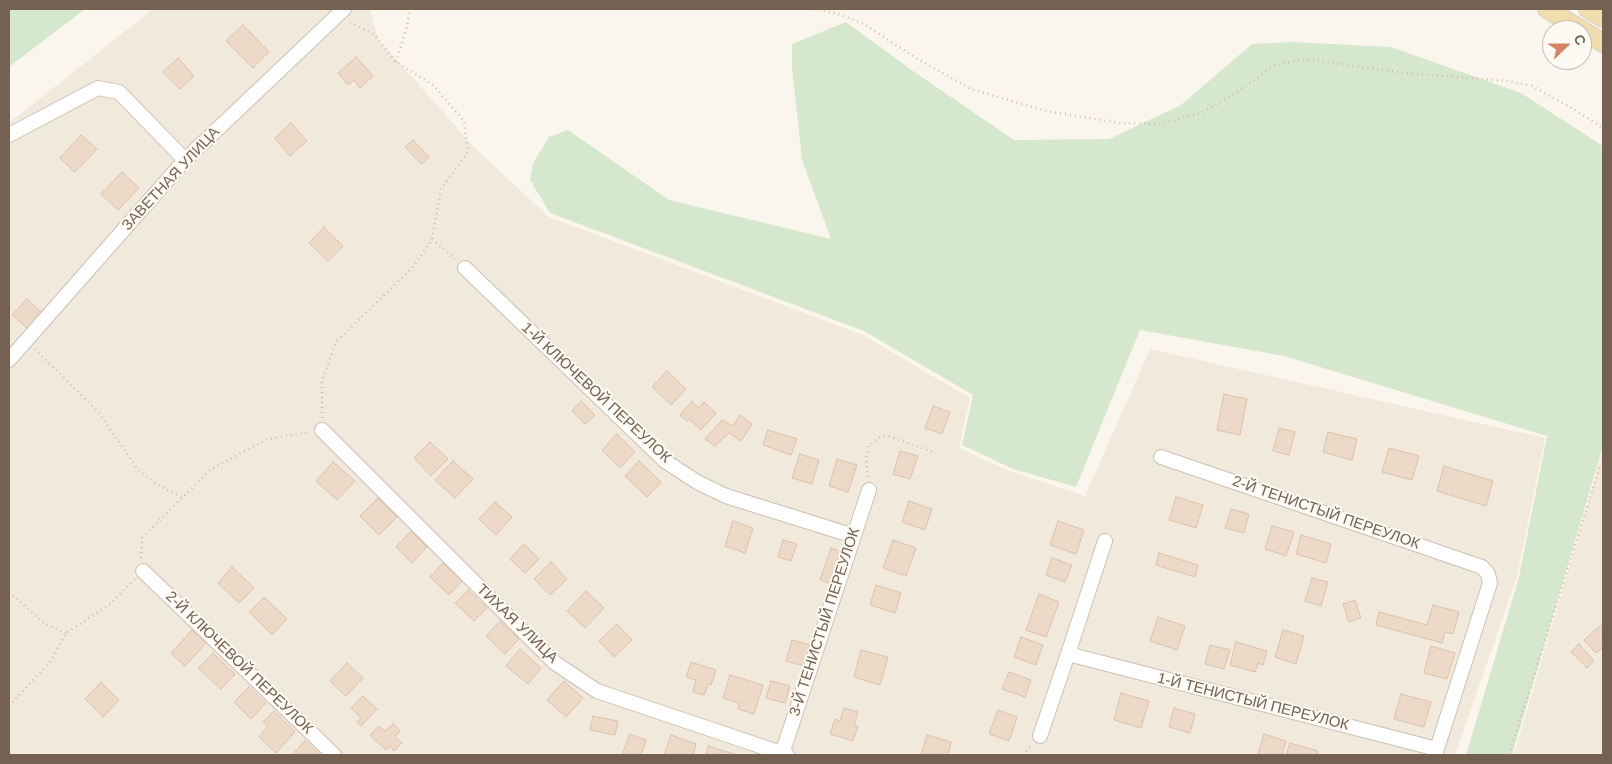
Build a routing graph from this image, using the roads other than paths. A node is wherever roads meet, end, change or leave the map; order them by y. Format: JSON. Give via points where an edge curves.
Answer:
{"nodes":[{"id":1,"x":344,"y":9,"type":"edge"},
{"id":2,"x":1547,"y":9,"type":"edge"},
{"id":3,"x":1588,"y":9,"type":"edge"},
{"id":4,"x":1603,"y":18,"type":"edge"},
{"id":5,"x":1565,"y":20,"type":"edge"},
{"id":6,"x":1592,"y":36,"type":"edge"},
{"id":7,"x":1603,"y":43,"type":"edge"},
{"id":8,"x":9,"y":135,"type":"edge"},
{"id":9,"x":186,"y":160,"type":"junction"},
{"id":10,"x":465,"y":268,"type":"road end"},
{"id":11,"x":9,"y":360,"type":"edge"},
{"id":12,"x":322,"y":430,"type":"road end"},
{"id":13,"x":1161,"y":457,"type":"dead end"},
{"id":14,"x":869,"y":490,"type":"road end"},
{"id":15,"x":854,"y":536,"type":"junction"},
{"id":16,"x":1105,"y":541,"type":"dead end"},
{"id":17,"x":143,"y":571,"type":"road end"},
{"id":18,"x":1068,"y":654,"type":"junction"},
{"id":19,"x":1040,"y":736,"type":"dead end"},
{"id":20,"x":1436,"y":752,"type":"edge"},
{"id":21,"x":784,"y":754,"type":"edge"},
{"id":22,"x":334,"y":755,"type":"edge"}],
"edges":[{"from":1,"to":9,"type":"street","name":"ЗАВЕТНАЯ УЛИЦА"},
{"from":2,"to":5,"type":"main road"},
{"from":3,"to":4,"type":"main road"},
{"from":6,"to":7,"type":"main road"},
{"from":8,"to":9,"type":"street","via":[[98,88],[119,92]]},
{"from":9,"to":11,"type":"street","name":"ЗАВЕТНАЯ УЛИЦА"},
{"from":10,"to":15,"type":"street","name":"1-Й КЛЮЧЕВОЙ ПЕРЕУЛОК","via":[[665,461],[726,496]]},
{"from":12,"to":21,"type":"street","name":"ТИХАЯ УЛИЦА","via":[[555,663],[596,691]]},
{"from":13,"to":20,"type":"street","name":"2-Й ТЕНИСТЫЙ ПЕРЕУЛОК","via":[[1482,567],[1490,583]]},
{"from":14,"to":15,"type":"street","name":"3-Й ТЕНИСТЫЙ ПЕРЕУЛОК"},
{"from":15,"to":21,"type":"street","name":"3-Й ТЕНИСТЫЙ ПЕРЕУЛОК"},
{"from":16,"to":18,"type":"street"},
{"from":17,"to":22,"type":"street","name":"2-Й КЛЮЧЕВОЙ ПЕРЕУЛОК"},
{"from":18,"to":19,"type":"street"},
{"from":18,"to":20,"type":"street","name":"1-Й ТЕНИСТЫЙ ПЕРЕУЛОК"}]}
